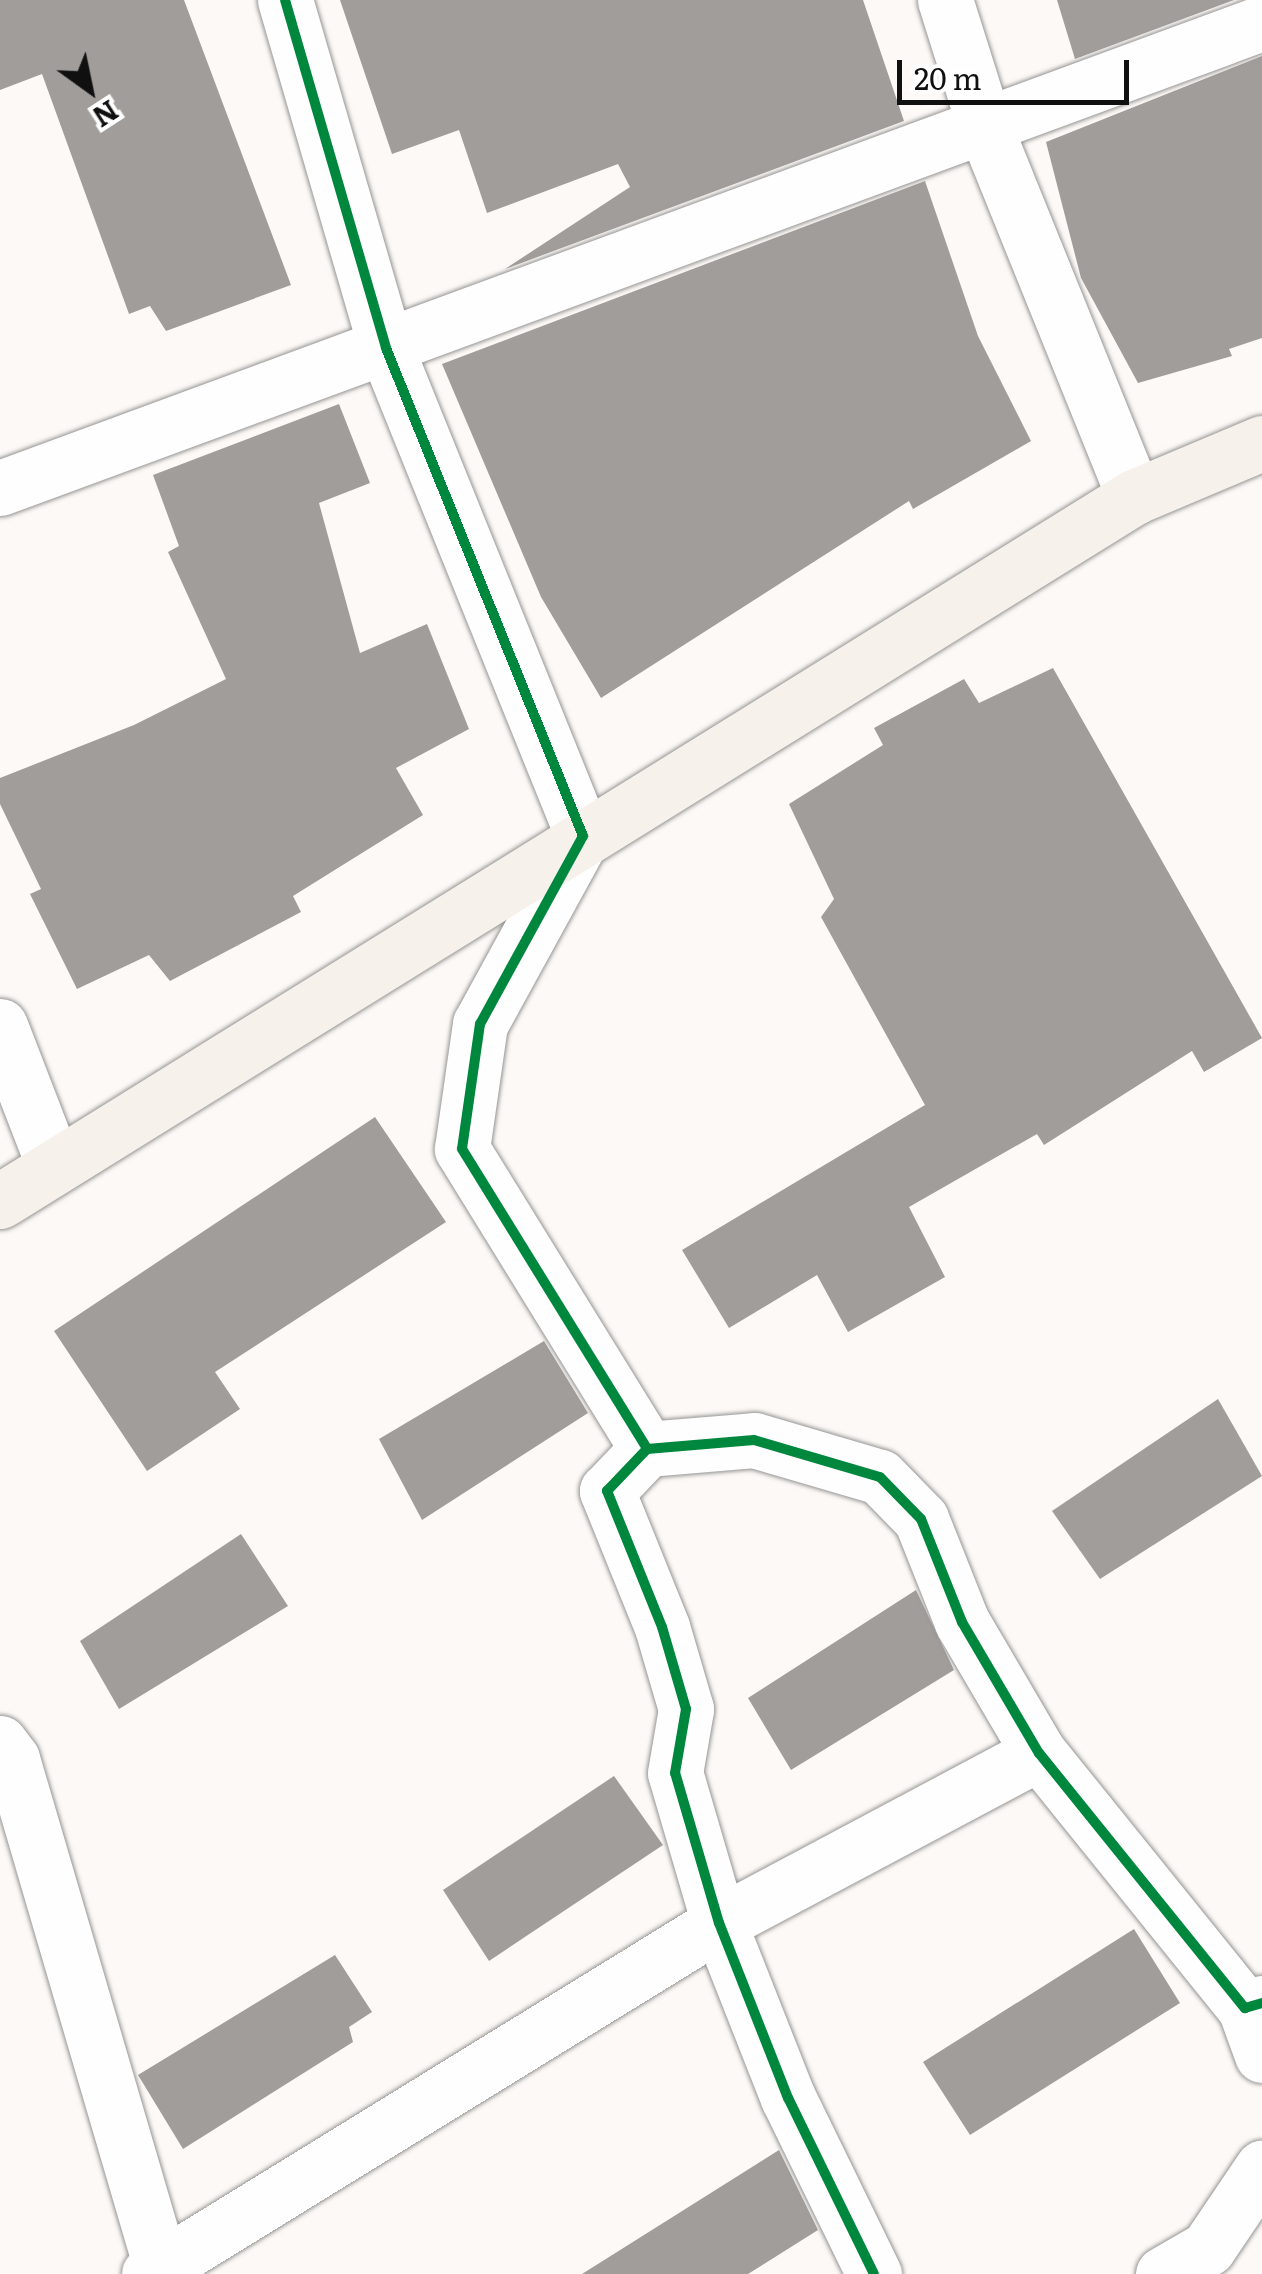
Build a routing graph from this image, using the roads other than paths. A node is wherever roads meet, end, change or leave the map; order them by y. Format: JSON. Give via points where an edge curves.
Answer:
{"nodes":[{"id":1,"x":285,"y":0,"type":"edge"},
{"id":2,"x":945,"y":0,"type":"edge"},
{"id":3,"x":1262,"y":23,"type":"edge"},
{"id":4,"x":986,"y":130,"type":"junction"},
{"id":5,"x":386,"y":348,"type":"junction"},
{"id":6,"x":1262,"y":444,"type":"edge"},
{"id":7,"x":0,"y":488,"type":"edge"},
{"id":8,"x":1134,"y":497,"type":"junction"},
{"id":9,"x":583,"y":836,"type":"junction"},
{"id":10,"x":0,"y":1026,"type":"edge"},
{"id":11,"x":54,"y":1166,"type":"junction"},
{"id":12,"x":0,"y":1201,"type":"edge"},
{"id":13,"x":647,"y":1449,"type":"junction"},
{"id":14,"x":0,"y":1743,"type":"edge"},
{"id":15,"x":1040,"y":1753,"type":"junction"},
{"id":16,"x":720,"y":1923,"type":"junction"},
{"id":17,"x":1256,"y":2022,"type":"edge"},
{"id":18,"x":1262,"y":2168,"type":"edge"},
{"id":19,"x":157,"y":2271,"type":"edge"},
{"id":20,"x":874,"y":2274,"type":"edge"},
{"id":21,"x":1163,"y":2274,"type":"edge"}],
"edges":[{"from":1,"to":5,"type":"street"},
{"from":2,"to":4,"type":"street"},
{"from":3,"to":4,"type":"street"},
{"from":4,"to":5,"type":"street"},
{"from":4,"to":8,"type":"street"},
{"from":5,"to":7,"type":"street"},
{"from":5,"to":9,"type":"street"},
{"from":6,"to":8,"type":"street"},
{"from":8,"to":9,"type":"street"},
{"from":9,"to":11,"type":"street"},
{"from":9,"to":13,"type":"street","via":[[480,1024],[462,1148]]},
{"from":10,"to":11,"type":"street"},
{"from":11,"to":12,"type":"street"},
{"from":13,"to":15,"type":"street","via":[[754,1440],[880,1478],[921,1518],[962,1622]]},
{"from":13,"to":16,"type":"street","via":[[607,1492],[662,1627],[686,1709],[675,1772]]},
{"from":14,"to":19,"type":"street","via":[[12,1759]]},
{"from":15,"to":16,"type":"street"},
{"from":15,"to":17,"type":"street"},
{"from":16,"to":19,"type":"street"},
{"from":16,"to":20,"type":"street","via":[[788,2098]]},
{"from":18,"to":21,"type":"street","via":[[1208,2248]]}]}
